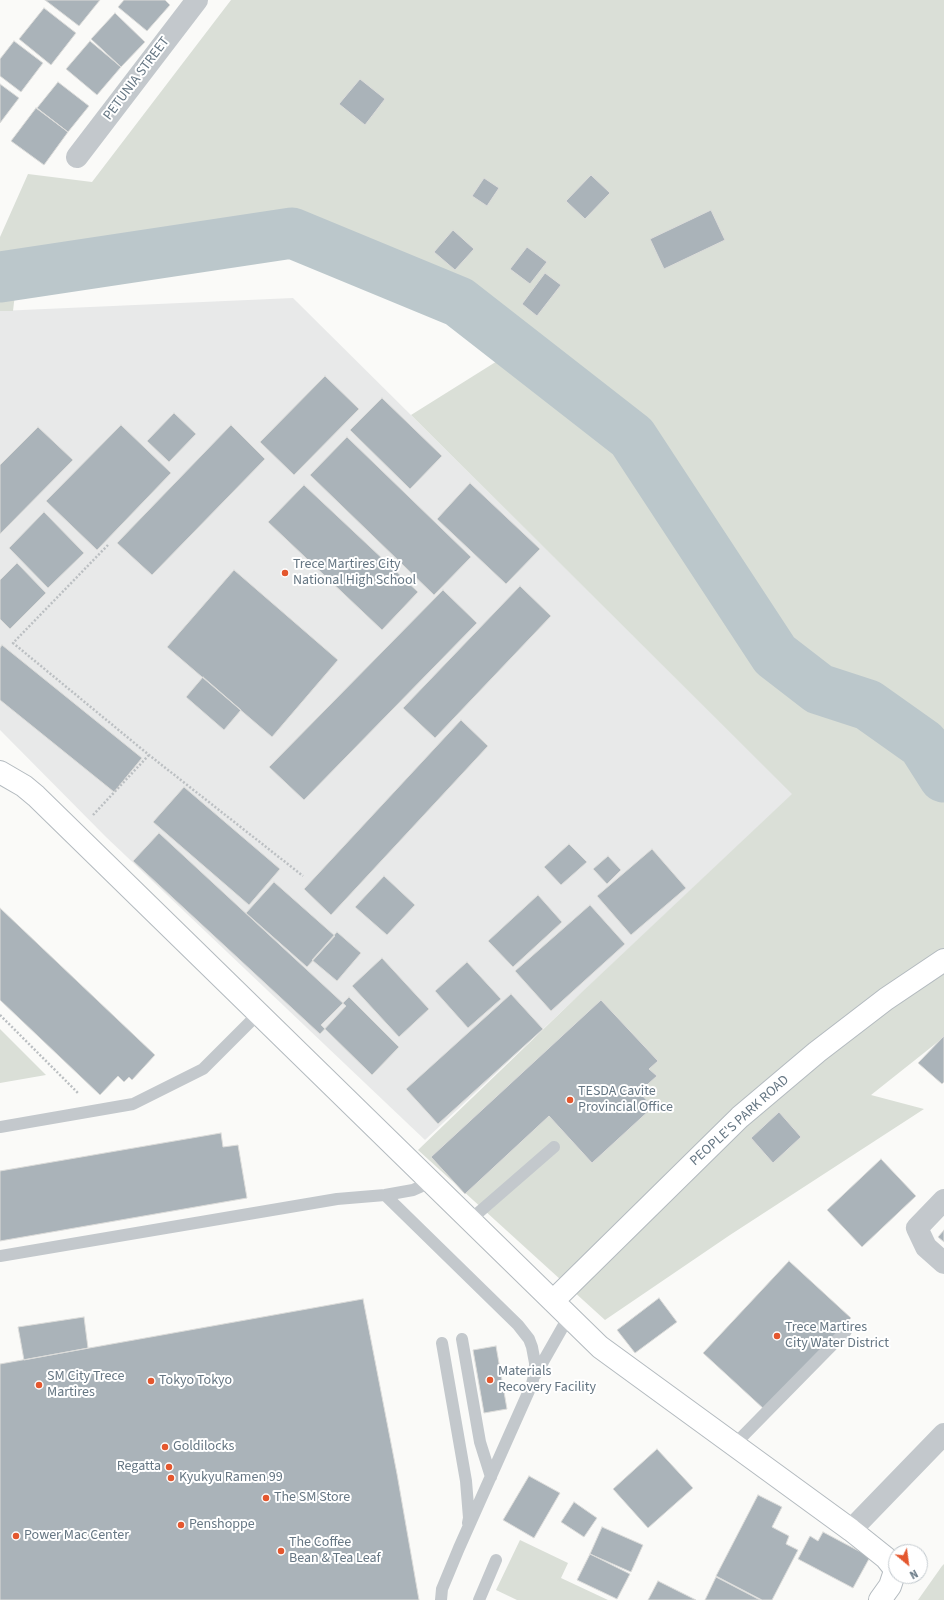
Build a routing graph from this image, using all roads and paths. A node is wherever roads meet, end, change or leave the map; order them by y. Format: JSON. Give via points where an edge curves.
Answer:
{"nodes":[{"id":1,"x":197,"y":0,"type":"edge"},
{"id":2,"x":77,"y":157,"type":"dead end"},
{"id":3,"x":108,"y":546,"type":"dead end"},
{"id":4,"x":149,"y":755,"type":"junction"},
{"id":5,"x":0,"y":772,"type":"edge"},
{"id":6,"x":75,"y":834,"type":"junction"},
{"id":7,"x":303,"y":876,"type":"dead end"},
{"id":8,"x":944,"y":960,"type":"edge"},
{"id":9,"x":259,"y":1013,"type":"junction"},
{"id":10,"x":0,"y":1015,"type":"edge"},
{"id":11,"x":96,"y":1110,"type":"junction"},
{"id":12,"x":0,"y":1127,"type":"edge"},
{"id":13,"x":554,"y":1147,"type":"dead end"},
{"id":14,"x":431,"y":1182,"type":"junction"},
{"id":15,"x":385,"y":1195,"type":"junction"},
{"id":16,"x":944,"y":1200,"type":"edge"},
{"id":17,"x":470,"y":1220,"type":"junction"},
{"id":18,"x":0,"y":1256,"type":"edge"},
{"id":19,"x":944,"y":1263,"type":"edge"},
{"id":20,"x":552,"y":1301,"type":"junction"},
{"id":21,"x":569,"y":1316,"type":"junction"},
{"id":22,"x":846,"y":1331,"type":"dead end"},
{"id":23,"x":462,"y":1338,"type":"dead end"},
{"id":24,"x":442,"y":1343,"type":"dead end"},
{"id":25,"x":534,"y":1378,"type":"junction"},
{"id":26,"x":944,"y":1434,"type":"edge"},
{"id":27,"x":480,"y":1442,"type":"junction"},
{"id":28,"x":734,"y":1445,"type":"junction"},
{"id":29,"x":463,"y":1464,"type":"junction"},
{"id":30,"x":491,"y":1477,"type":"junction"},
{"id":31,"x":851,"y":1530,"type":"junction"},
{"id":32,"x":464,"y":1538,"type":"junction"},
{"id":33,"x":496,"y":1560,"type":"dead end"},
{"id":34,"x":442,"y":1594,"type":"edge"},
{"id":35,"x":479,"y":1600,"type":"edge"},
{"id":36,"x":880,"y":1600,"type":"edge"}],
"edges":[{"from":1,"to":2,"type":"street","name":"PETUNIA STREET"},
{"from":3,"to":4,"type":"path","via":[[13,643]]},
{"from":4,"to":6,"type":"path"},
{"from":4,"to":7,"type":"path"},
{"from":5,"to":6,"type":"street","via":[[24,786]]},
{"from":6,"to":9,"type":"street"},
{"from":8,"to":20,"type":"street","name":"PEOPLE'S PARK ROAD","via":[[886,999],[817,1052],[740,1117]]},
{"from":9,"to":11,"type":"lane","via":[[203,1069],[133,1104]]},
{"from":9,"to":14,"type":"street"},
{"from":10,"to":11,"type":"path"},
{"from":11,"to":12,"type":"lane"},
{"from":13,"to":17,"type":"lane"},
{"from":14,"to":15,"type":"lane","via":[[413,1190]]},
{"from":14,"to":17,"type":"street"},
{"from":15,"to":18,"type":"lane","via":[[337,1199]]},
{"from":15,"to":25,"type":"lane","via":[[524,1331],[534,1355]]},
{"from":16,"to":19,"type":"street","via":[[917,1228],[926,1247]]},
{"from":17,"to":20,"type":"street"},
{"from":20,"to":21,"type":"street"},
{"from":21,"to":25,"type":"lane"},
{"from":21,"to":28,"type":"street","via":[[600,1347]]},
{"from":22,"to":28,"type":"lane"},
{"from":23,"to":27,"type":"lane"},
{"from":24,"to":29,"type":"lane"},
{"from":25,"to":30,"type":"lane"},
{"from":26,"to":31,"type":"street"},
{"from":27,"to":29,"type":"lane"},
{"from":27,"to":30,"type":"lane"},
{"from":28,"to":31,"type":"street"},
{"from":29,"to":32,"type":"lane","via":[[469,1518]]},
{"from":30,"to":32,"type":"lane"},
{"from":31,"to":36,"type":"street","via":[[886,1558],[894,1568],[893,1580]]},
{"from":32,"to":34,"type":"lane"},
{"from":33,"to":35,"type":"lane"}]}
